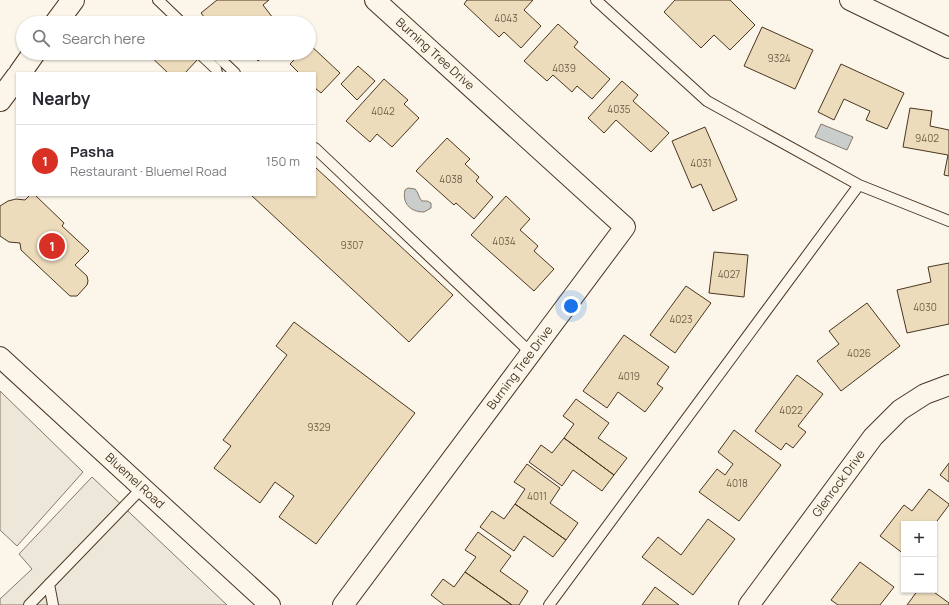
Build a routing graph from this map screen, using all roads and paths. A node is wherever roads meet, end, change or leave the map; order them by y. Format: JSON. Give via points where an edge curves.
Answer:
{"nodes":[{"id":1,"x":73,"y":0,"type":"edge"},
{"id":2,"x":375,"y":0,"type":"edge"},
{"id":3,"x":596,"y":0,"type":"edge"},
{"id":4,"x":850,"y":0,"type":"edge"},
{"id":5,"x":159,"y":1,"type":"edge"},
{"id":6,"x":61,"y":16,"type":"edge"},
{"id":7,"x":166,"y":16,"type":"edge"},
{"id":8,"x":175,"y":16,"type":"edge"},
{"id":9,"x":949,"y":48,"type":"edge"},
{"id":10,"x":29,"y":60,"type":"edge"},
{"id":11,"x":206,"y":60,"type":"edge"},
{"id":12,"x":221,"y":60,"type":"edge"},
{"id":13,"x":21,"y":72,"type":"edge"},
{"id":14,"x":217,"y":72,"type":"edge"},
{"id":15,"x":234,"y":72,"type":"edge"},
{"id":16,"x":16,"y":78,"type":"edge"},
{"id":17,"x":0,"y":100,"type":"edge"},
{"id":18,"x":316,"y":149,"type":"edge"},
{"id":19,"x":859,"y":185,"type":"junction"},
{"id":20,"x":949,"y":221,"type":"edge"},
{"id":21,"x":531,"y":352,"type":"junction"},
{"id":22,"x":2,"y":363,"type":"edge"},
{"id":23,"x":949,"y":385,"type":"edge"},
{"id":24,"x":142,"y":488,"type":"junction"},
{"id":25,"x":49,"y":584,"type":"junction"},
{"id":26,"x":29,"y":605,"type":"edge"},
{"id":27,"x":53,"y":605,"type":"edge"},
{"id":28,"x":270,"y":605,"type":"edge"},
{"id":29,"x":343,"y":605,"type":"edge"},
{"id":30,"x":550,"y":605,"type":"edge"},
{"id":31,"x":749,"y":605,"type":"edge"}],
"edges":[{"from":1,"to":6,"type":"main road"},
{"from":2,"to":21,"type":"street","name":"Burning Tree Drive","via":[[625,227]]},
{"from":3,"to":19,"type":"lane","via":[[707,101]]},
{"from":4,"to":9,"type":"street"},
{"from":5,"to":7,"type":"lane"},
{"from":5,"to":8,"type":"lane"},
{"from":10,"to":13,"type":"main road"},
{"from":11,"to":14,"type":"lane"},
{"from":12,"to":15,"type":"lane"},
{"from":16,"to":17,"type":"main road"},
{"from":18,"to":21,"type":"lane"},
{"from":19,"to":20,"type":"lane"},
{"from":19,"to":30,"type":"lane"},
{"from":21,"to":29,"type":"street","name":"Burning Tree Drive"},
{"from":22,"to":24,"type":"street","name":"Bluemel Road"},
{"from":23,"to":31,"type":"street","name":"Glenrock Drive","via":[[925,394],[900,410],[873,437]]},
{"from":24,"to":25,"type":"lane"},
{"from":24,"to":28,"type":"street","name":"Bluemel Road"},
{"from":25,"to":26,"type":"lane"},
{"from":25,"to":27,"type":"lane"}]}
